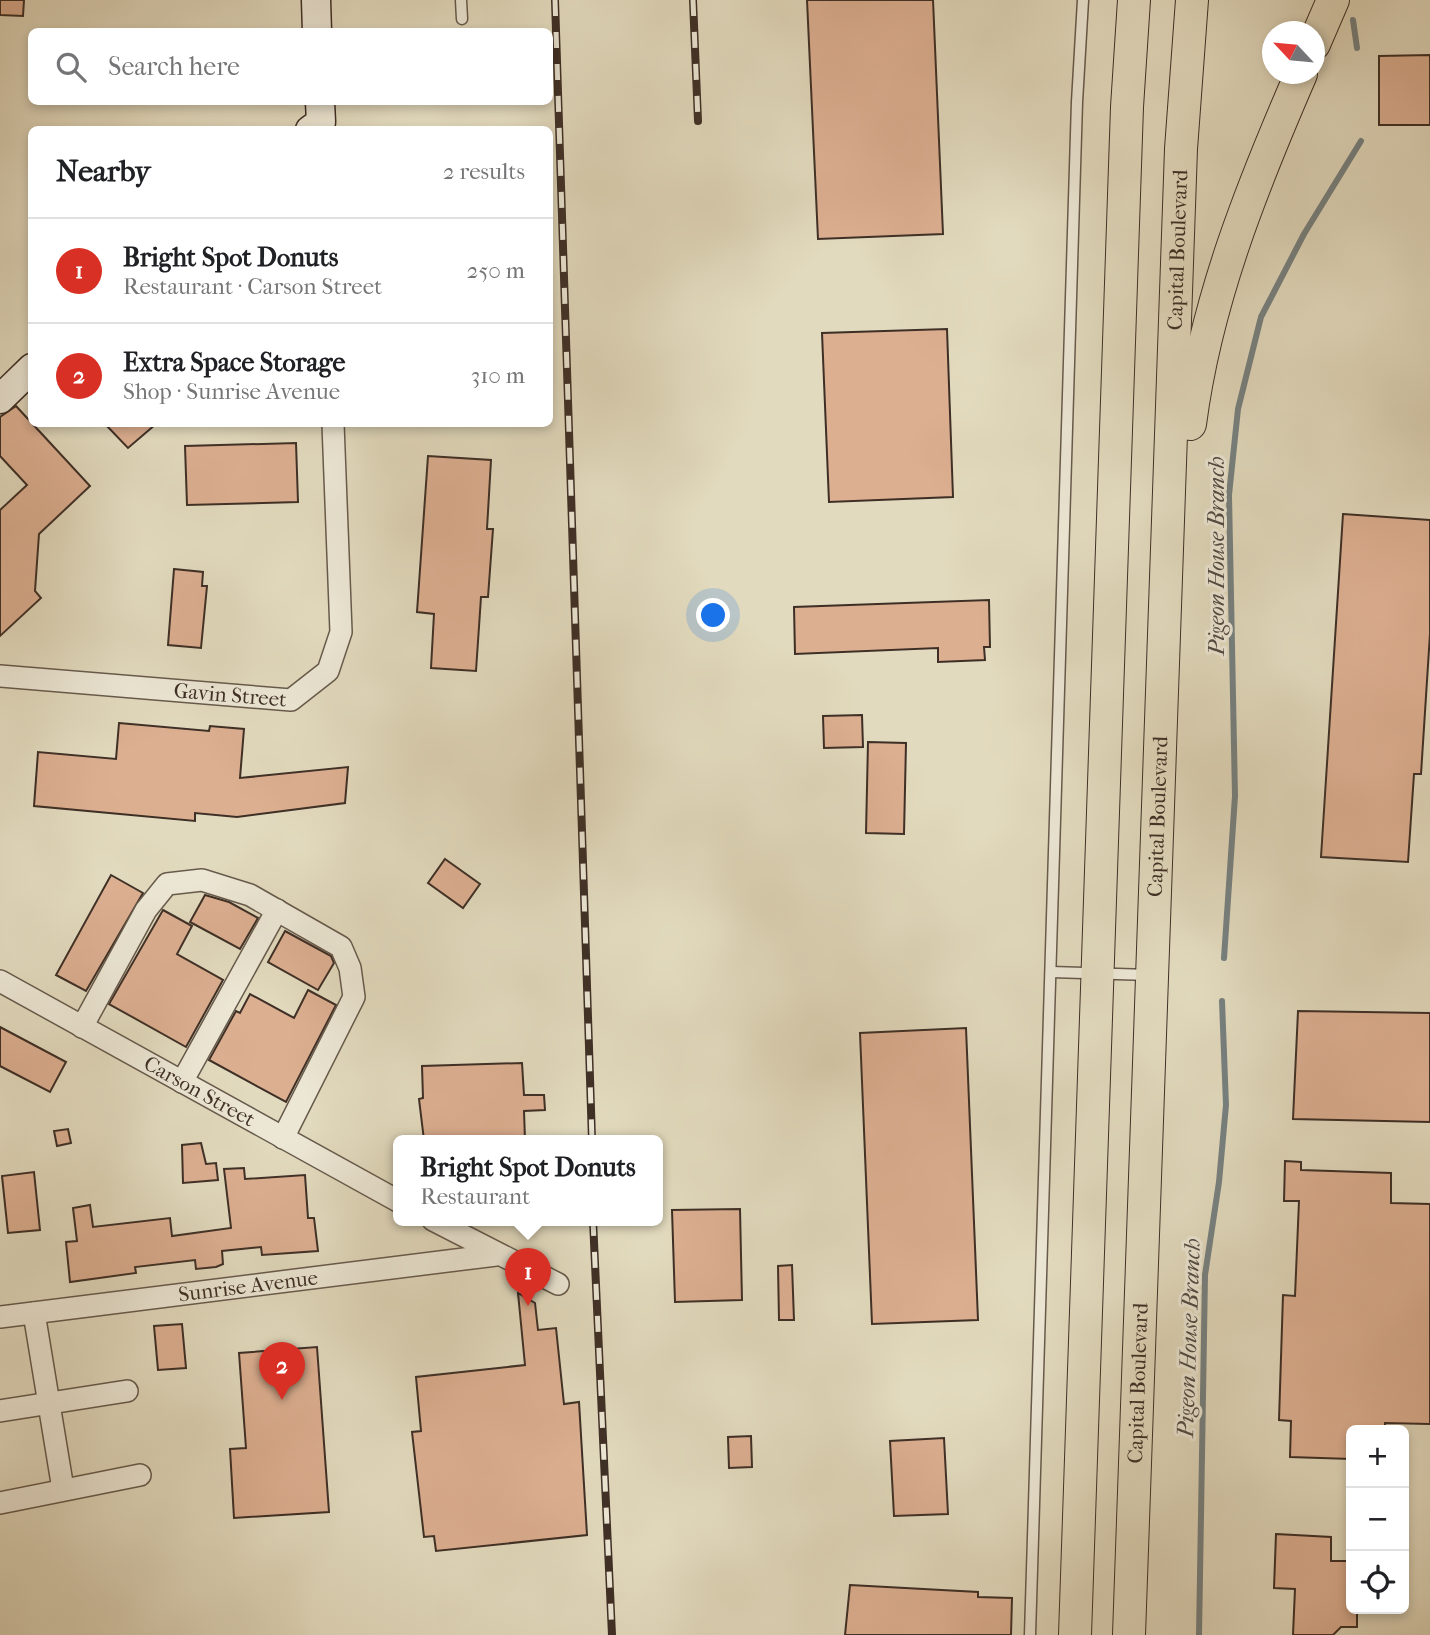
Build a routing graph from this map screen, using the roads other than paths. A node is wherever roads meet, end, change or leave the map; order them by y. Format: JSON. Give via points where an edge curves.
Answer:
{"nodes":[{"id":1,"x":316,"y":0,"type":"edge"},
{"id":2,"x":461,"y":0,"type":"edge"},
{"id":3,"x":1083,"y":0,"type":"edge"},
{"id":4,"x":1134,"y":0,"type":"edge"},
{"id":5,"x":1192,"y":0,"type":"edge"},
{"id":6,"x":1334,"y":0,"type":"edge"},
{"id":7,"x":462,"y":19,"type":"dead end"},
{"id":8,"x":1324,"y":21,"type":"edge"},
{"id":9,"x":317,"y":28,"type":"edge"},
{"id":10,"x":1297,"y":84,"type":"edge"},
{"id":11,"x":28,"y":372,"type":"edge"},
{"id":12,"x":0,"y":399,"type":"edge"},
{"id":13,"x":333,"y":427,"type":"edge"},
{"id":14,"x":1170,"y":497,"type":"junction"},
{"id":15,"x":0,"y":676,"type":"edge"},
{"id":16,"x":277,"y":910,"type":"junction"},
{"id":17,"x":1051,"y":972,"type":"junction"},
{"id":18,"x":1098,"y":974,"type":"junction"},
{"id":19,"x":1153,"y":976,"type":"junction"},
{"id":20,"x":0,"y":981,"type":"edge"},
{"id":21,"x":82,"y":1027,"type":"junction"},
{"id":22,"x":182,"y":1082,"type":"junction"},
{"id":23,"x":284,"y":1138,"type":"junction"},
{"id":24,"x":393,"y":1198,"type":"edge"},
{"id":25,"x":444,"y":1226,"type":"edge"},
{"id":26,"x":496,"y":1255,"type":"junction"},
{"id":27,"x":558,"y":1284,"type":"dead end"},
{"id":28,"x":34,"y":1313,"type":"junction"},
{"id":29,"x":0,"y":1317,"type":"edge"},
{"id":30,"x":127,"y":1391,"type":"dead end"},
{"id":31,"x":49,"y":1403,"type":"junction"},
{"id":32,"x":0,"y":1411,"type":"edge"},
{"id":33,"x":140,"y":1475,"type":"dead end"},
{"id":34,"x":63,"y":1489,"type":"junction"},
{"id":35,"x":0,"y":1503,"type":"edge"},
{"id":36,"x":1030,"y":1635,"type":"edge"},
{"id":37,"x":1075,"y":1635,"type":"edge"},
{"id":38,"x":1129,"y":1635,"type":"edge"}],
"edges":[{"from":1,"to":9,"type":"street"},
{"from":2,"to":7,"type":"lane"},
{"from":3,"to":17,"type":"lane"},
{"from":4,"to":18,"type":"main road"},
{"from":5,"to":14,"type":"main road","name":"Capital Boulevard","via":[[1181,149]]},
{"from":6,"to":8,"type":"main road"},
{"from":10,"to":14,"type":"main road","via":[[1231,252],[1202,351],[1190,424]]},
{"from":11,"to":12,"type":"street"},
{"from":13,"to":15,"type":"street","name":"Gavin Street","via":[[341,632],[328,671],[291,700]]},
{"from":14,"to":19,"type":"main road","name":"Capital Boulevard"},
{"from":16,"to":21,"type":"street","via":[[250,895],[202,880],[167,884],[146,910]]},
{"from":16,"to":22,"type":"street"},
{"from":16,"to":23,"type":"street","via":[[341,947],[354,997]]},
{"from":17,"to":18,"type":"lane"},
{"from":17,"to":36,"type":"lane"},
{"from":18,"to":19,"type":"lane"},
{"from":18,"to":37,"type":"main road"},
{"from":19,"to":38,"type":"main road","name":"Capital Boulevard"},
{"from":20,"to":21,"type":"street","name":"Carson Street"},
{"from":21,"to":22,"type":"street","name":"Carson Street"},
{"from":22,"to":23,"type":"street","name":"Carson Street"},
{"from":23,"to":24,"type":"street","name":"Carson Street"},
{"from":25,"to":26,"type":"street"},
{"from":26,"to":27,"type":"street"},
{"from":26,"to":28,"type":"street","name":"Sunrise Avenue"},
{"from":28,"to":29,"type":"street","name":"Sunrise Avenue"},
{"from":28,"to":31,"type":"street"},
{"from":30,"to":31,"type":"street"},
{"from":31,"to":32,"type":"street"},
{"from":31,"to":34,"type":"street"},
{"from":33,"to":34,"type":"street"},
{"from":34,"to":35,"type":"street"}]}
